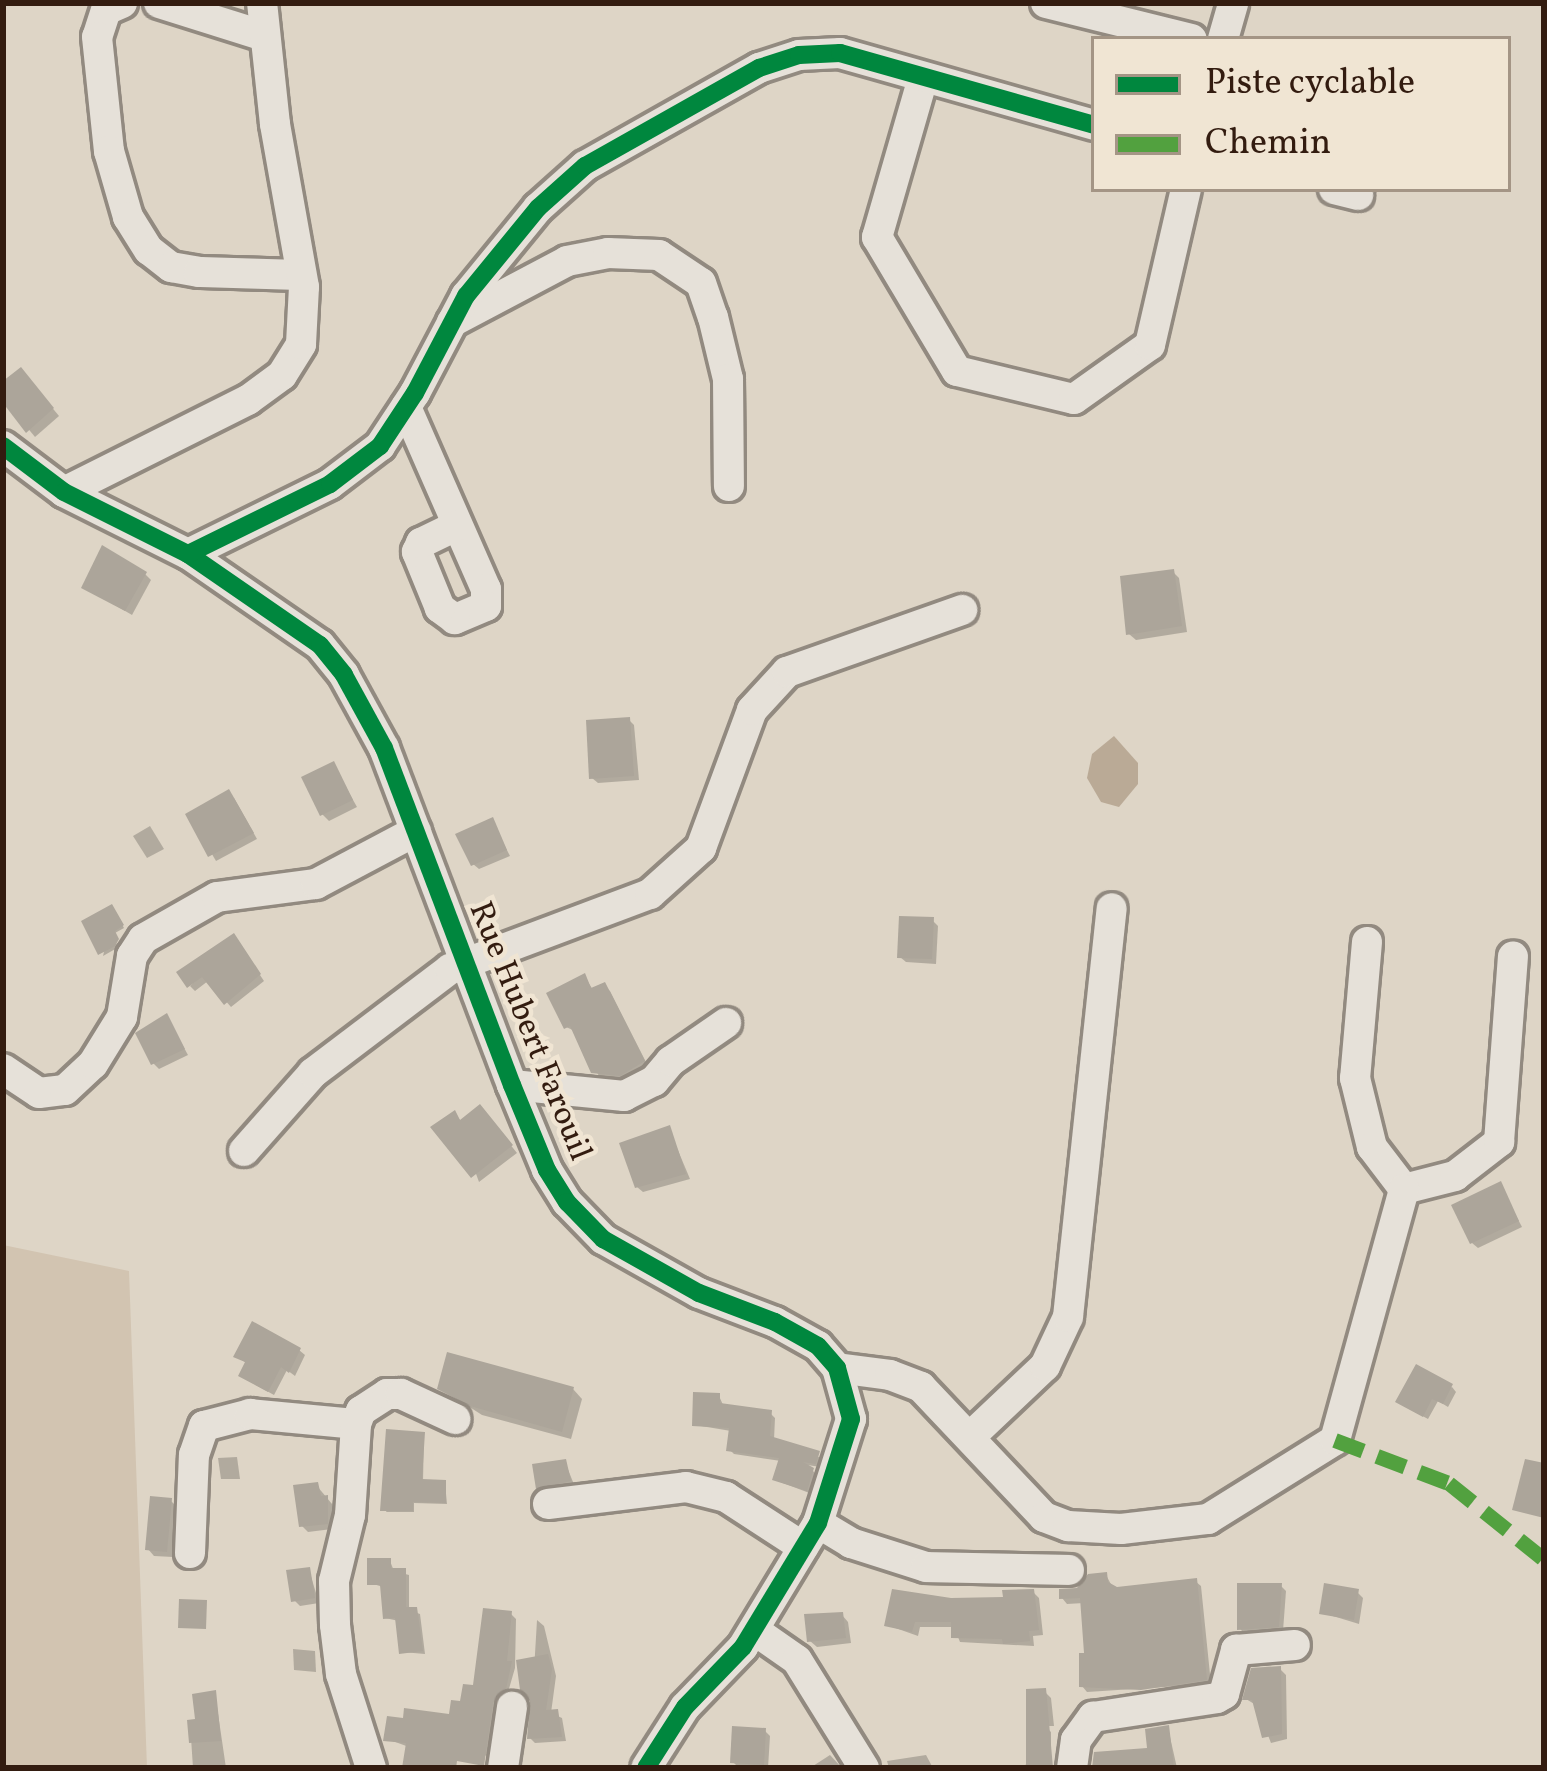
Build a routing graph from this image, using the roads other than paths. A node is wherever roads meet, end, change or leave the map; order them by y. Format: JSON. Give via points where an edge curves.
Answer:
{"nodes":[{"id":1,"x":122,"y":3,"type":"edge"},
{"id":2,"x":159,"y":3,"type":"edge"},
{"id":3,"x":262,"y":3,"type":"edge"},
{"id":4,"x":1046,"y":3,"type":"edge"},
{"id":5,"x":1233,"y":3,"type":"edge"},
{"id":6,"x":264,"y":36,"type":"junction"},
{"id":7,"x":1180,"y":36,"type":"edge"},
{"id":8,"x":1224,"y":36,"type":"edge"},
{"id":9,"x":923,"y":78,"type":"junction"},
{"id":10,"x":1091,"y":124,"type":"edge"},
{"id":11,"x":1185,"y":192,"type":"edge"},
{"id":12,"x":301,"y":275,"type":"junction"},
{"id":13,"x":452,"y":322,"type":"junction"},
{"id":14,"x":406,"y":407,"type":"junction"},
{"id":15,"x":3,"y":446,"type":"edge"},
{"id":16,"x":729,"y":486,"type":"dead end"},
{"id":17,"x":64,"y":492,"type":"junction"},
{"id":18,"x":456,"y":526,"type":"dead end"},
{"id":19,"x":188,"y":554,"type":"junction"},
{"id":20,"x":962,"y":610,"type":"dead end"},
{"id":21,"x":416,"y":832,"type":"junction"},
{"id":22,"x":1112,"y":908,"type":"dead end"},
{"id":23,"x":1367,"y":942,"type":"dead end"},
{"id":24,"x":1513,"y":957,"type":"dead end"},
{"id":25,"x":466,"y":960,"type":"junction"},
{"id":26,"x":725,"y":1023,"type":"dead end"},
{"id":27,"x":3,"y":1069,"type":"edge"},
{"id":28,"x":512,"y":1085,"type":"junction"},
{"id":29,"x":244,"y":1151,"type":"dead end"},
{"id":30,"x":1404,"y":1190,"type":"junction"},
{"id":31,"x":837,"y":1368,"type":"junction"},
{"id":32,"x":455,"y":1419,"type":"dead end"},
{"id":33,"x":356,"y":1424,"type":"junction"},
{"id":34,"x":971,"y":1436,"type":"junction"},
{"id":35,"x":548,"y":1504,"type":"dead end"},
{"id":36,"x":810,"y":1535,"type":"junction"},
{"id":37,"x":190,"y":1552,"type":"dead end"},
{"id":38,"x":1069,"y":1570,"type":"dead end"},
{"id":39,"x":754,"y":1630,"type":"junction"},
{"id":40,"x":1295,"y":1645,"type":"dead end"},
{"id":41,"x":512,"y":1707,"type":"dead end"},
{"id":42,"x":371,"y":1768,"type":"edge"},
{"id":43,"x":503,"y":1768,"type":"edge"},
{"id":44,"x":646,"y":1768,"type":"edge"},
{"id":45,"x":864,"y":1768,"type":"edge"},
{"id":46,"x":1072,"y":1768,"type":"edge"}],
"edges":[{"from":1,"to":12,"type":"street","via":[[106,10],[97,37],[109,151],[128,217],[149,250],[171,267],[200,272]]},
{"from":2,"to":6,"type":"street"},
{"from":3,"to":6,"type":"street"},
{"from":4,"to":7,"type":"street"},
{"from":5,"to":8,"type":"street"},
{"from":6,"to":12,"type":"street"},
{"from":9,"to":10,"type":"street"},
{"from":9,"to":11,"type":"street","via":[[878,237],[957,371],[1074,399],[1150,345]]},
{"from":9,"to":13,"type":"street","via":[[840,53],[759,68],[586,166],[497,254]]},
{"from":12,"to":17,"type":"street","via":[[301,344],[282,375]]},
{"from":13,"to":14,"type":"street"},
{"from":13,"to":16,"type":"street","via":[[567,261],[658,255],[701,284],[713,317],[728,379]]},
{"from":14,"to":18,"type":"street"},
{"from":14,"to":19,"type":"street","via":[[380,446],[330,484]]},
{"from":15,"to":17,"type":"street","name":"Rue Hubert Farouil"},
{"from":17,"to":19,"type":"street","name":"Rue Hubert Farouil"},
{"from":19,"to":21,"type":"street","name":"Rue Hubert Farouil","via":[[320,645],[384,748]]},
{"from":20,"to":25,"type":"street","via":[[787,672],[752,710],[701,848],[650,894]]},
{"from":21,"to":25,"type":"street","name":"Rue Hubert Farouil"},
{"from":21,"to":27,"type":"street","via":[[316,884],[217,897],[143,939],[132,956],[122,1017],[93,1064],[65,1090],[39,1093]]},
{"from":22,"to":34,"type":"street","via":[[1068,1318],[1046,1366]]},
{"from":23,"to":30,"type":"street","via":[[1355,1078],[1372,1147]]},
{"from":24,"to":30,"type":"street","via":[[1499,1142],[1454,1176]]},
{"from":25,"to":28,"type":"street","name":"Rue Hubert Farouil"},
{"from":25,"to":29,"type":"street","via":[[313,1073]]},
{"from":26,"to":28,"type":"street","via":[[624,1096]]},
{"from":28,"to":31,"type":"street","name":"Rue Hubert Farouil","via":[[547,1170],[603,1239],[699,1293],[775,1322],[818,1346]]},
{"from":30,"to":34,"type":"street","via":[[1335,1440],[1232,1508],[1170,1527],[1069,1526],[1044,1517]]},
{"from":31,"to":34,"type":"street","via":[[921,1387]]},
{"from":31,"to":36,"type":"street","via":[[851,1419]]},
{"from":32,"to":33,"type":"street","via":[[387,1394]]},
{"from":33,"to":37,"type":"street","via":[[250,1414],[204,1426],[194,1455]]},
{"from":33,"to":42,"type":"street","via":[[334,1625]]},
{"from":35,"to":36,"type":"street","via":[[686,1487]]},
{"from":36,"to":38,"type":"street","via":[[926,1567]]},
{"from":36,"to":39,"type":"street"},
{"from":39,"to":44,"type":"street","via":[[685,1707]]},
{"from":39,"to":45,"type":"street","via":[[797,1660]]},
{"from":40,"to":46,"type":"street","via":[[1236,1650],[1217,1698],[1093,1717],[1076,1740]]},
{"from":41,"to":43,"type":"street"}]}
